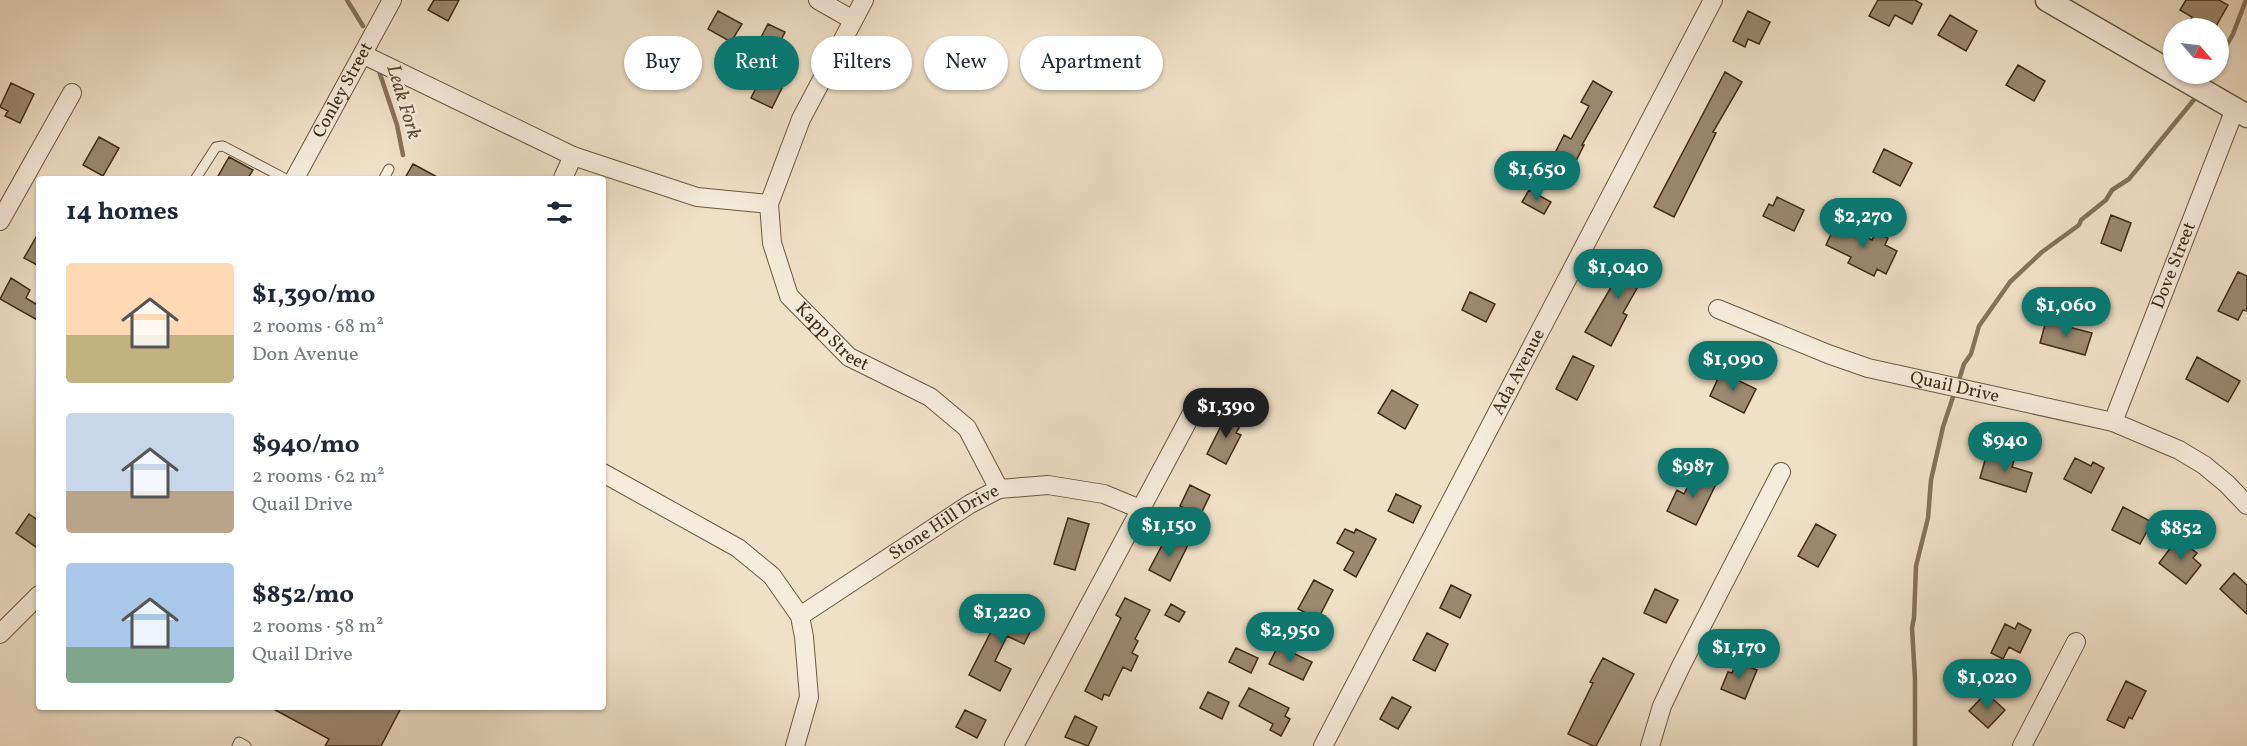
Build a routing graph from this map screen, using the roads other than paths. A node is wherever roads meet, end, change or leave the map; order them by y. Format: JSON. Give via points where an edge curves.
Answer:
{"nodes":[{"id":1,"x":392,"y":0,"type":"edge"},
{"id":2,"x":818,"y":0,"type":"edge"},
{"id":3,"x":864,"y":0,"type":"edge"},
{"id":4,"x":1713,"y":0,"type":"edge"},
{"id":5,"x":2046,"y":0,"type":"edge"},
{"id":6,"x":854,"y":20,"type":"junction"},
{"id":7,"x":363,"y":55,"type":"junction"},
{"id":8,"x":72,"y":93,"type":"dead end"},
{"id":9,"x":2241,"y":113,"type":"edge"},
{"id":10,"x":573,"y":156,"type":"junction"},
{"id":11,"x":389,"y":169,"type":"dead end"},
{"id":12,"x":197,"y":176,"type":"edge"},
{"id":13,"x":280,"y":176,"type":"edge"},
{"id":14,"x":296,"y":176,"type":"edge"},
{"id":15,"x":385,"y":176,"type":"edge"},
{"id":16,"x":564,"y":176,"type":"edge"},
{"id":17,"x":769,"y":204,"type":"junction"},
{"id":18,"x":0,"y":221,"type":"edge"},
{"id":19,"x":1718,"y":309,"type":"dead end"},
{"id":20,"x":1199,"y":400,"type":"dead end"},
{"id":21,"x":2113,"y":422,"type":"junction"},
{"id":22,"x":1781,"y":472,"type":"dead end"},
{"id":23,"x":606,"y":474,"type":"edge"},
{"id":24,"x":999,"y":489,"type":"junction"},
{"id":25,"x":2247,"y":505,"type":"edge"},
{"id":26,"x":1140,"y":509,"type":"junction"},
{"id":27,"x":36,"y":599,"type":"edge"},
{"id":28,"x":800,"y":616,"type":"junction"},
{"id":29,"x":0,"y":634,"type":"edge"},
{"id":30,"x":2076,"y":642,"type":"dead end"},
{"id":31,"x":237,"y":746,"type":"edge"},
{"id":32,"x":246,"y":746,"type":"edge"},
{"id":33,"x":795,"y":746,"type":"edge"},
{"id":34,"x":1014,"y":746,"type":"edge"},
{"id":35,"x":1323,"y":746,"type":"edge"},
{"id":36,"x":1650,"y":746,"type":"edge"},
{"id":37,"x":2022,"y":746,"type":"edge"}],
"edges":[{"from":1,"to":7,"type":"street","name":"Conley Street"},
{"from":2,"to":6,"type":"street"},
{"from":3,"to":6,"type":"street","name":"Kapp Street"},
{"from":4,"to":35,"type":"street","name":"Ada Avenue"},
{"from":5,"to":9,"type":"street"},
{"from":6,"to":17,"type":"street","name":"Kapp Street","via":[[801,119]]},
{"from":7,"to":10,"type":"street"},
{"from":7,"to":14,"type":"street","name":"Conley Street"},
{"from":8,"to":18,"type":"street"},
{"from":9,"to":21,"type":"street","name":"Dove Street"},
{"from":10,"to":16,"type":"street"},
{"from":10,"to":17,"type":"street","via":[[697,197]]},
{"from":11,"to":15,"type":"lane"},
{"from":12,"to":13,"type":"lane","via":[[210,153],[223,146]]},
{"from":17,"to":24,"type":"street","name":"Kapp Street","via":[[772,243],[789,296],[849,357],[930,397],[968,428]]},
{"from":19,"to":21,"type":"street","name":"Quail Drive","via":[[1868,368]]},
{"from":20,"to":26,"type":"street"},
{"from":21,"to":25,"type":"street","name":"Quail Drive","via":[[2204,465]]},
{"from":22,"to":36,"type":"street","via":[[1681,666],[1662,706]]},
{"from":23,"to":28,"type":"street","via":[[738,548],[772,576]]},
{"from":24,"to":26,"type":"street","name":"Stone Hill Drive","via":[[1048,485],[1104,494]]},
{"from":24,"to":28,"type":"street","name":"Stone Hill Drive"},
{"from":26,"to":34,"type":"street"},
{"from":27,"to":29,"type":"street"},
{"from":28,"to":33,"type":"street","via":[[809,697]]},
{"from":30,"to":37,"type":"street"},
{"from":31,"to":32,"type":"lane","via":[[239,742]]}]}
